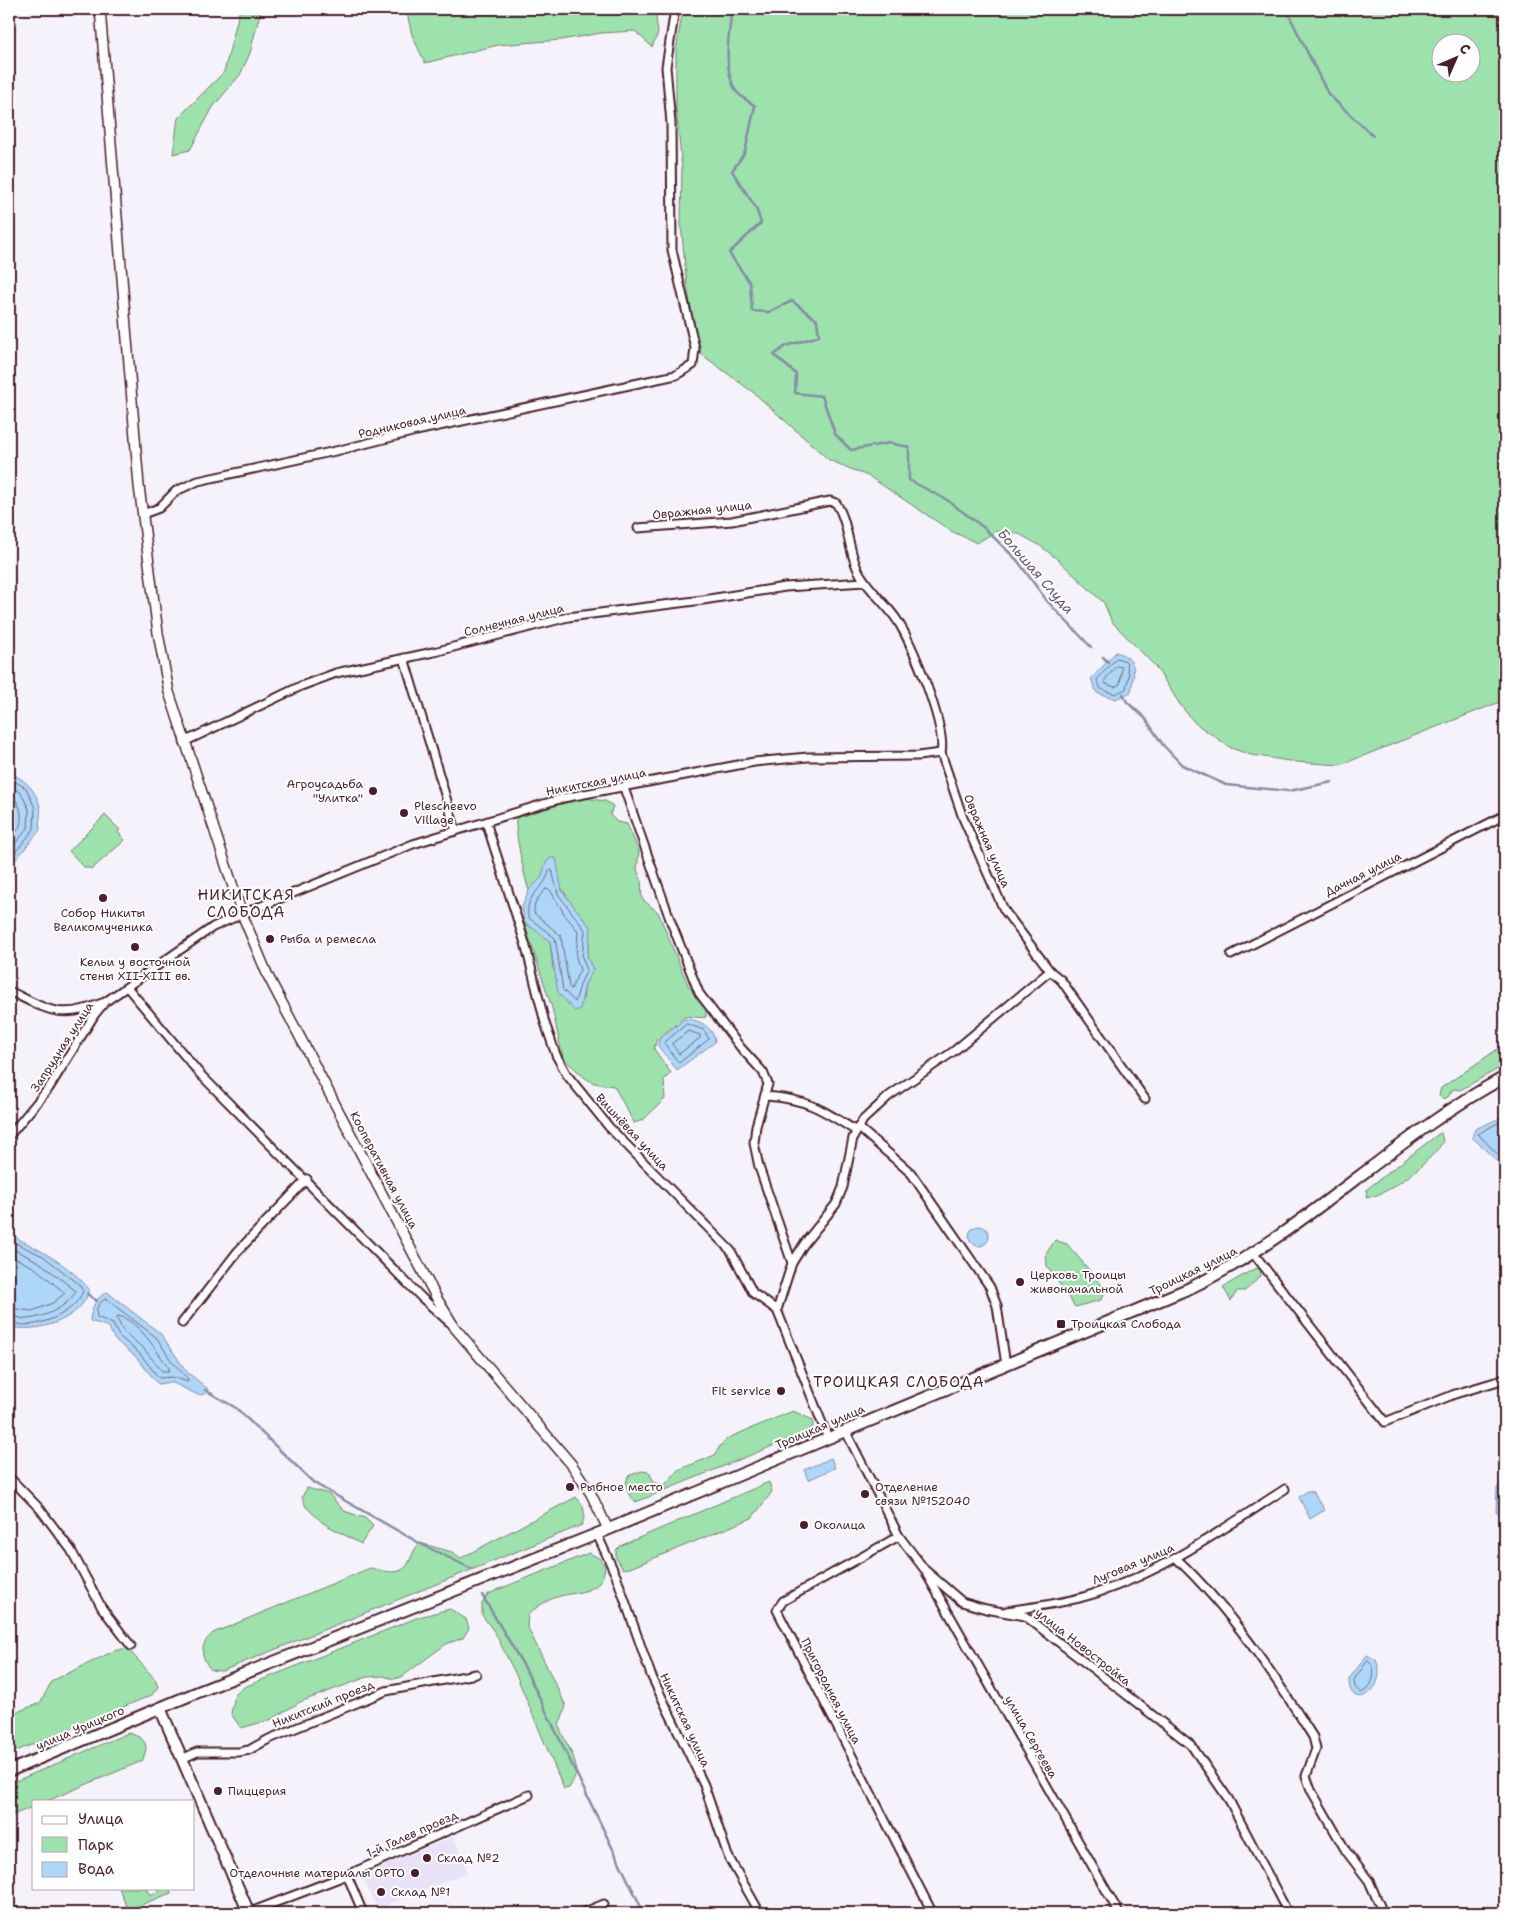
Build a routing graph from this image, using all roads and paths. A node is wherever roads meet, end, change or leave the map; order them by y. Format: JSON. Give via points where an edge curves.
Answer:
{"nodes":[{"id":1,"x":100,"y":9,"type":"edge"},
{"id":2,"x":675,"y":9,"type":"edge"},
{"id":3,"x":143,"y":514,"type":"junction"},
{"id":4,"x":638,"y":528,"type":"dead end"},
{"id":5,"x":865,"y":582,"type":"junction"},
{"id":6,"x":404,"y":658,"type":"junction"},
{"id":7,"x":184,"y":742,"type":"junction"},
{"id":8,"x":941,"y":753,"type":"junction"},
{"id":9,"x":624,"y":788,"type":"junction"},
{"id":10,"x":1505,"y":815,"type":"edge"},
{"id":11,"x":486,"y":822,"type":"junction"},
{"id":12,"x":456,"y":831,"type":"junction"},
{"id":13,"x":242,"y":914,"type":"junction"},
{"id":14,"x":1231,"y":955,"type":"dead end"},
{"id":15,"x":1050,"y":971,"type":"junction"},
{"id":16,"x":127,"y":987,"type":"junction"},
{"id":17,"x":9,"y":991,"type":"edge"},
{"id":18,"x":105,"y":1002,"type":"junction"},
{"id":19,"x":1505,"y":1078,"type":"edge"},
{"id":20,"x":766,"y":1096,"type":"junction"},
{"id":21,"x":1145,"y":1099,"type":"dead end"},
{"id":22,"x":857,"y":1129,"type":"junction"},
{"id":23,"x":9,"y":1136,"type":"edge"},
{"id":24,"x":307,"y":1179,"type":"junction"},
{"id":25,"x":1254,"y":1254,"type":"junction"},
{"id":26,"x":792,"y":1263,"type":"junction"},
{"id":27,"x":777,"y":1310,"type":"junction"},
{"id":28,"x":182,"y":1324,"type":"dead end"},
{"id":29,"x":455,"y":1328,"type":"junction"},
{"id":30,"x":1006,"y":1365,"type":"junction"},
{"id":31,"x":1505,"y":1379,"type":"edge"},
{"id":32,"x":845,"y":1430,"type":"junction"},
{"id":33,"x":828,"y":1438,"type":"junction"},
{"id":34,"x":9,"y":1477,"type":"edge"},
{"id":35,"x":1285,"y":1489,"type":"dead end"},
{"id":36,"x":608,"y":1529,"type":"junction"},
{"id":37,"x":597,"y":1534,"type":"junction"},
{"id":38,"x":899,"y":1536,"type":"junction"},
{"id":39,"x":1177,"y":1559,"type":"junction"},
{"id":40,"x":925,"y":1570,"type":"junction"},
{"id":41,"x":1002,"y":1612,"type":"junction"},
{"id":42,"x":131,"y":1646,"type":"dead end"},
{"id":43,"x":476,"y":1674,"type":"dead end"},
{"id":44,"x":160,"y":1708,"type":"junction"},
{"id":45,"x":182,"y":1759,"type":"junction"},
{"id":46,"x":9,"y":1771,"type":"edge"},
{"id":47,"x":529,"y":1795,"type":"dead end"},
{"id":48,"x":347,"y":1875,"type":"junction"},
{"id":49,"x":604,"y":1904,"type":"dead end"},
{"id":50,"x":931,"y":1910,"type":"dead end"},
{"id":51,"x":248,"y":1913,"type":"edge"},
{"id":52,"x":363,"y":1913,"type":"edge"},
{"id":53,"x":582,"y":1913,"type":"edge"},
{"id":54,"x":760,"y":1913,"type":"edge"},
{"id":55,"x":1119,"y":1913,"type":"edge"},
{"id":56,"x":1288,"y":1913,"type":"edge"},
{"id":57,"x":1383,"y":1913,"type":"edge"}],
"edges":[{"from":1,"to":3,"type":"street","name":"Кооперативная улица"},
{"from":2,"to":3,"type":"street","name":"Родниковая улица","via":[[666,67],[671,123],[672,250],[695,348],[693,365],[676,375],[198,481],[176,491],[159,508]]},
{"from":3,"to":7,"type":"street","name":"Кооперативная улица","via":[[166,676]]},
{"from":4,"to":5,"type":"street","name":"Овражная улица","via":[[732,521],[830,501],[840,508],[857,568]]},
{"from":5,"to":6,"type":"street","name":"Солнечная улица","via":[[785,587],[568,617]]},
{"from":5,"to":8,"type":"street","name":"Овражная улица","via":[[897,620],[912,650],[934,706],[944,743]]},
{"from":6,"to":7,"type":"street","name":"Солнечная улица","via":[[336,673],[301,686]]},
{"from":6,"to":12,"type":"street"},
{"from":7,"to":13,"type":"street","name":"Кооперативная улица"},
{"from":8,"to":9,"type":"street","name":"Никитская улица","via":[[754,762]]},
{"from":8,"to":15,"type":"street","name":"Овражная улица","via":[[963,818],[1004,910]]},
{"from":9,"to":11,"type":"street","name":"Никитская улица","via":[[562,798]]},
{"from":9,"to":20,"type":"street","via":[[699,993],[763,1072],[768,1084]]},
{"from":10,"to":14,"type":"street","name":"Дачная улица"},
{"from":11,"to":12,"type":"street","name":"Никитская улица"},
{"from":11,"to":27,"type":"street","name":"Вишнёвая улица","via":[[525,943],[545,1023],[567,1075],[609,1127],[732,1251],[753,1293]]},
{"from":12,"to":13,"type":"street","name":"Никитская улица","via":[[413,844]]},
{"from":13,"to":16,"type":"street","name":"Запрудная улица","via":[[213,927]]},
{"from":13,"to":29,"type":"street","name":"Кооперативная улица","via":[[268,976]]},
{"from":15,"to":21,"type":"street","name":"Овражная улица","via":[[1061,980]]},
{"from":15,"to":22,"type":"street","via":[[954,1051],[889,1096]]},
{"from":16,"to":18,"type":"street","name":"Запрудная улица"},
{"from":16,"to":24,"type":"street","via":[[200,1074]]},
{"from":17,"to":18,"type":"street","via":[[53,1012],[70,1014]]},
{"from":18,"to":23,"type":"street","name":"Запрудная улица","via":[[49,1088]]},
{"from":19,"to":25,"type":"main road","name":"Троицкая улица","via":[[1432,1122]]},
{"from":20,"to":22,"type":"street","via":[[806,1102]]},
{"from":20,"to":26,"type":"street","via":[[754,1143]]},
{"from":22,"to":26,"type":"street","via":[[836,1204]]},
{"from":22,"to":30,"type":"street","via":[[911,1173],[990,1286],[997,1306]]},
{"from":24,"to":28,"type":"street","via":[[238,1251]]},
{"from":24,"to":29,"type":"street"},
{"from":25,"to":30,"type":"main road","name":"Троицкая улица","via":[[1190,1288]]},
{"from":25,"to":31,"type":"street","via":[[1385,1422],[1455,1394]]},
{"from":26,"to":27,"type":"street"},
{"from":27,"to":33,"type":"street"},
{"from":29,"to":36,"type":"street","name":"Кооперативная улица","via":[[572,1465]]},
{"from":30,"to":32,"type":"main road","name":"Троицкая улица"},
{"from":32,"to":33,"type":"main road","name":"Троицкая улица"},
{"from":32,"to":38,"type":"street","name":"улица Новостройка"},
{"from":33,"to":36,"type":"main road","name":"Троицкая улица"},
{"from":34,"to":42,"type":"street","via":[[40,1509],[70,1550],[102,1608]]},
{"from":35,"to":39,"type":"street","name":"Луговая улица"},
{"from":36,"to":37,"type":"main road","name":"Троицкая улица"},
{"from":37,"to":44,"type":"main road","name":"улица Урицкого"},
{"from":37,"to":54,"type":"street","name":"Никитская улица","via":[[617,1578],[651,1675],[704,1786],[728,1856]]},
{"from":38,"to":40,"type":"street","name":"улица Новостройка"},
{"from":38,"to":50,"type":"street","name":"Пригородная улица","via":[[783,1601],[777,1610]]},
{"from":39,"to":41,"type":"street","name":"Луговая улица","via":[[1082,1598]]},
{"from":39,"to":57,"type":"street","via":[[1250,1645],[1313,1738],[1316,1749],[1306,1776],[1311,1790],[1346,1851],[1368,1881]]},
{"from":40,"to":41,"type":"street","name":"улица Новостройка","via":[[962,1602]]},
{"from":40,"to":55,"type":"street","name":"улица Сергеева"},
{"from":41,"to":56,"type":"street","name":"улица Новостройка","via":[[1025,1616],[1192,1745],[1229,1800]]},
{"from":43,"to":45,"type":"street","name":"Никитский проезд","via":[[386,1691],[249,1750],[197,1752]]},
{"from":44,"to":45,"type":"main road"},
{"from":44,"to":46,"type":"main road","name":"улица Урицкого"},
{"from":45,"to":51,"type":"main road"},
{"from":47,"to":48,"type":"street","name":"1-й Галев проезд"},
{"from":48,"to":51,"type":"street","name":"1-й Галев проезд"},
{"from":48,"to":52,"type":"street"},
{"from":49,"to":53,"type":"street"}]}
